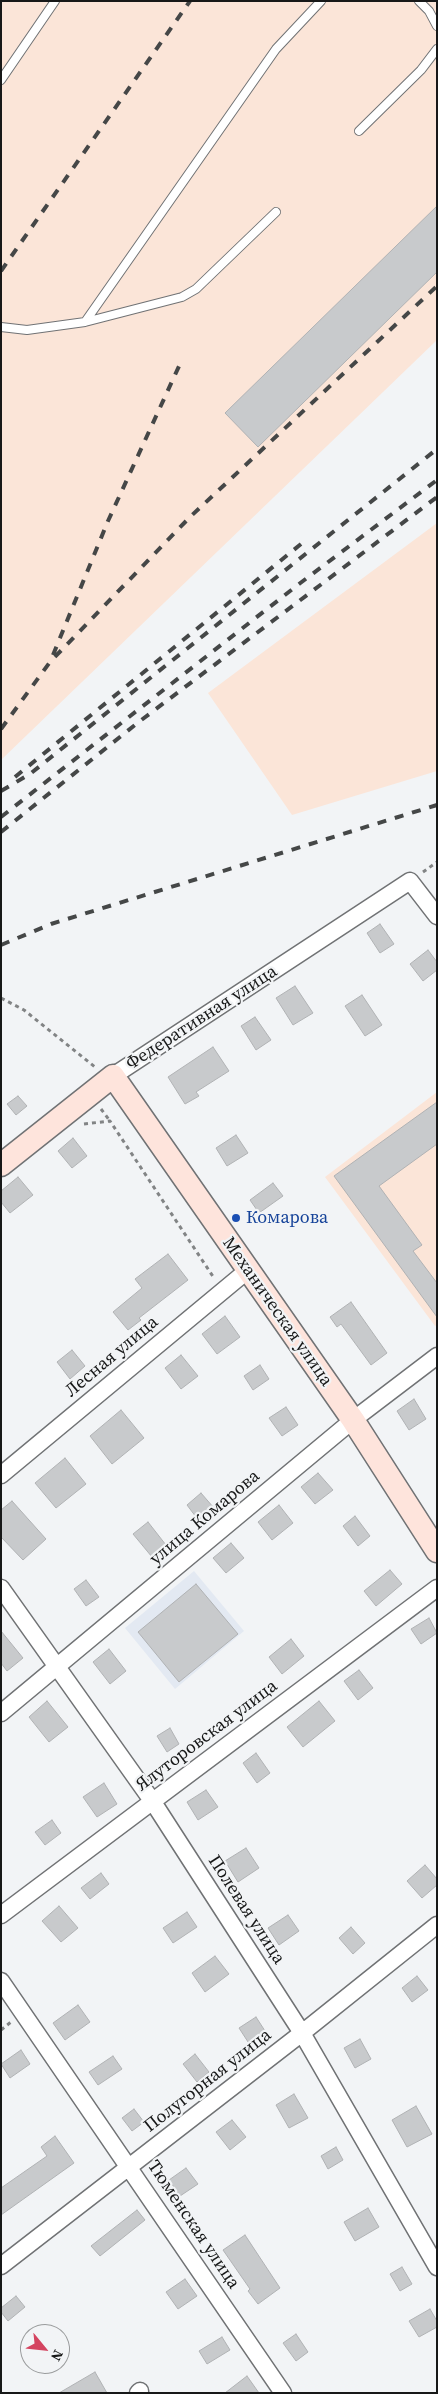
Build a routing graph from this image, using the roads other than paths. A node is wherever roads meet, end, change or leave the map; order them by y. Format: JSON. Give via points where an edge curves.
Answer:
{"nodes":[{"id":1,"x":55,"y":1,"type":"edge"},
{"id":2,"x":321,"y":1,"type":"edge"},
{"id":3,"x":419,"y":1,"type":"edge"},
{"id":4,"x":437,"y":26,"type":"edge"},
{"id":5,"x":437,"y":49,"type":"edge"},
{"id":6,"x":1,"y":80,"type":"edge"},
{"id":7,"x":359,"y":131,"type":"dead end"},
{"id":8,"x":276,"y":212,"type":"dead end"},
{"id":9,"x":85,"y":322,"type":"junction"},
{"id":10,"x":1,"y":327,"type":"edge"},
{"id":11,"x":437,"y":916,"type":"edge"},
{"id":12,"x":106,"y":1073,"type":"junction"},
{"id":13,"x":1,"y":1165,"type":"edge"},
{"id":14,"x":248,"y":1270,"type":"junction"},
{"id":15,"x":437,"y":1356,"type":"edge"},
{"id":16,"x":354,"y":1420,"type":"junction"},
{"id":17,"x":1,"y":1475,"type":"edge"},
{"id":18,"x":437,"y":1551,"type":"edge"},
{"id":19,"x":1,"y":1588,"type":"edge"},
{"id":20,"x":437,"y":1588,"type":"edge"},
{"id":21,"x":58,"y":1666,"type":"junction"},
{"id":22,"x":1,"y":1713,"type":"edge"},
{"id":23,"x":153,"y":1802,"type":"junction"},
{"id":24,"x":1,"y":1915,"type":"edge"},
{"id":25,"x":437,"y":1926,"type":"edge"},
{"id":26,"x":1,"y":1981,"type":"edge"},
{"id":27,"x":302,"y":2033,"type":"junction"},
{"id":28,"x":130,"y":2167,"type":"junction"},
{"id":29,"x":1,"y":2266,"type":"edge"},
{"id":30,"x":437,"y":2267,"type":"edge"},
{"id":31,"x":284,"y":2393,"type":"edge"}],
"edges":[{"from":1,"to":6,"type":"lane"},
{"from":2,"to":9,"type":"lane","via":[[276,49]]},
{"from":3,"to":4,"type":"lane"},
{"from":5,"to":7,"type":"lane","via":[[421,70]]},
{"from":8,"to":9,"type":"lane","via":[[196,289],[182,297]]},
{"from":9,"to":10,"type":"lane","via":[[27,330]]},
{"from":11,"to":12,"type":"street","name":"Федеративная улица","via":[[410,881]]},
{"from":12,"to":13,"type":"street","name":"Федеративная улица","via":[[89,1094]]},
{"from":12,"to":14,"type":"street","name":"Механическая улица"},
{"from":14,"to":16,"type":"street","name":"Механическая улица"},
{"from":14,"to":17,"type":"street","name":"Лесная улица"},
{"from":15,"to":16,"type":"street","name":"улица Комарова"},
{"from":16,"to":18,"type":"street","name":"Механическая улица"},
{"from":16,"to":21,"type":"street","name":"улица Комарова"},
{"from":19,"to":21,"type":"street","name":"Полевая улица"},
{"from":20,"to":23,"type":"street","name":"Ялуторовская улица"},
{"from":21,"to":22,"type":"street","name":"улица Комарова"},
{"from":21,"to":23,"type":"street","name":"Полевая улица"},
{"from":23,"to":24,"type":"street","name":"Ялуторовская улица"},
{"from":23,"to":27,"type":"street","name":"Полевая улица"},
{"from":25,"to":27,"type":"street","name":"Полугорная улица"},
{"from":26,"to":28,"type":"street","name":"Тюменская улица"},
{"from":27,"to":28,"type":"street","name":"Полугорная улица"},
{"from":27,"to":30,"type":"street","name":"Полевая улица"},
{"from":28,"to":29,"type":"street","name":"Полугорная улица"},
{"from":28,"to":31,"type":"street","name":"Тюменская улица"}]}
